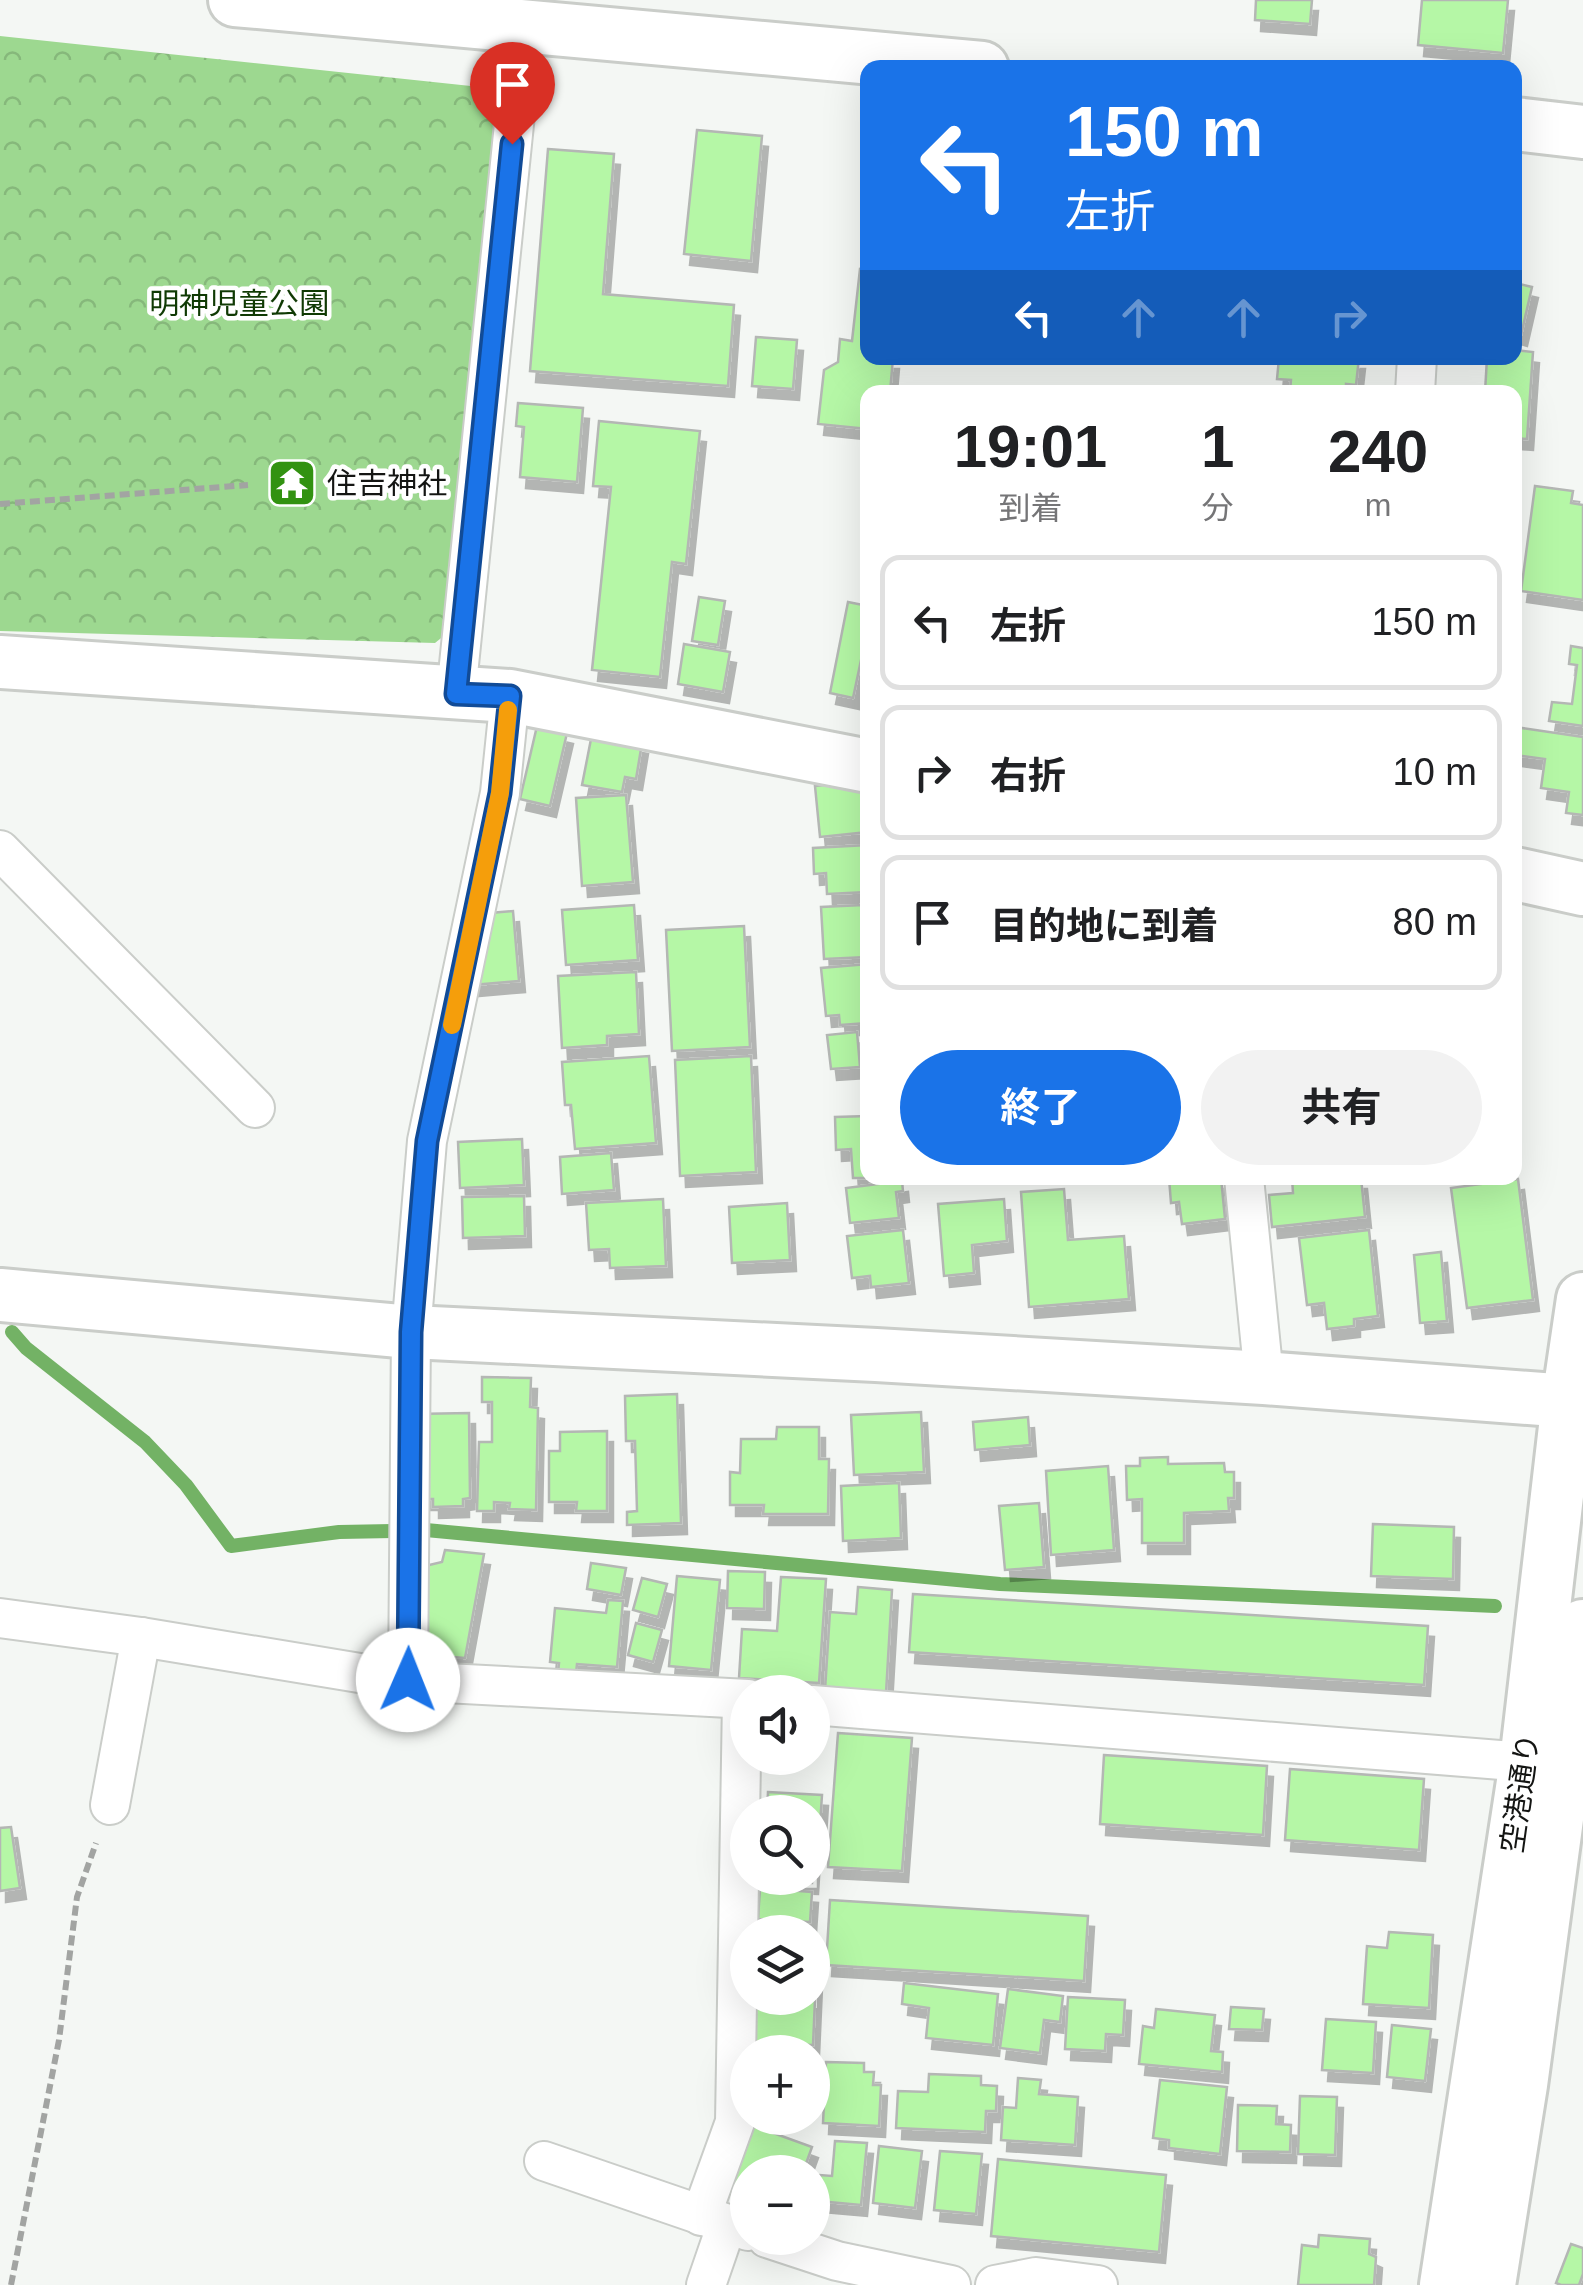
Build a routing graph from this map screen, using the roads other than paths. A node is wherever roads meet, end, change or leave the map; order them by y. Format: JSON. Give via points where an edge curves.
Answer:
{"nodes":[{"id":1,"x":235,"y":0,"type":"edge"},
{"id":2,"x":524,"y":26,"type":"junction"},
{"id":3,"x":895,"y":60,"type":"edge"},
{"id":4,"x":1522,"y":125,"type":"edge"},
{"id":5,"x":1583,"y":132,"type":"edge"},
{"id":6,"x":0,"y":662,"type":"edge"},
{"id":7,"x":456,"y":694,"type":"junction"},
{"id":8,"x":510,"y":696,"type":"junction"},
{"id":9,"x":860,"y":764,"type":"edge"},
{"id":10,"x":0,"y":850,"type":"edge"},
{"id":11,"x":1522,"y":876,"type":"edge"},
{"id":12,"x":1583,"y":889,"type":"edge"},
{"id":13,"x":255,"y":1108,"type":"dead end"},
{"id":14,"x":1245,"y":1185,"type":"edge"},
{"id":15,"x":0,"y":1295,"type":"edge"},
{"id":16,"x":1583,"y":1299,"type":"edge"},
{"id":17,"x":411,"y":1332,"type":"junction"},
{"id":18,"x":1264,"y":1378,"type":"junction"},
{"id":19,"x":1575,"y":1400,"type":"edge"},
{"id":20,"x":0,"y":1618,"type":"edge"},
{"id":21,"x":1583,"y":1626,"type":"edge"},
{"id":22,"x":141,"y":1636,"type":"junction"},
{"id":23,"x":408,"y":1680,"type":"junction"},
{"id":24,"x":730,"y":1698,"type":"edge"},
{"id":25,"x":830,"y":1706,"type":"edge"},
{"id":26,"x":1558,"y":1762,"type":"edge"},
{"id":27,"x":743,"y":1775,"type":"edge"},
{"id":28,"x":110,"y":1804,"type":"road end"},
{"id":29,"x":544,"y":2161,"type":"dead end"},
{"id":30,"x":725,"y":2224,"type":"edge"},
{"id":31,"x":819,"y":2255,"type":"edge"},
{"id":32,"x":706,"y":2285,"type":"edge"},
{"id":33,"x":951,"y":2285,"type":"edge"},
{"id":34,"x":996,"y":2285,"type":"edge"},
{"id":35,"x":1098,"y":2285,"type":"edge"},
{"id":36,"x":1446,"y":2285,"type":"edge"},
{"id":37,"x":1489,"y":2285,"type":"edge"}],
"edges":[{"from":1,"to":2,"type":"street"},
{"from":2,"to":3,"type":"street"},
{"from":2,"to":7,"type":"street"},
{"from":4,"to":5,"type":"street"},
{"from":6,"to":7,"type":"street"},
{"from":7,"to":8,"type":"street"},
{"from":8,"to":9,"type":"street"},
{"from":8,"to":17,"type":"street","via":[[500,793],[427,1141]]},
{"from":10,"to":13,"type":"street"},
{"from":11,"to":12,"type":"street"},
{"from":14,"to":18,"type":"street"},
{"from":15,"to":17,"type":"street"},
{"from":16,"to":19,"type":"street","name":"空港通り"},
{"from":17,"to":18,"type":"street"},
{"from":17,"to":23,"type":"street"},
{"from":18,"to":19,"type":"street"},
{"from":19,"to":26,"type":"street","name":"空港通り"},
{"from":20,"to":22,"type":"street"},
{"from":21,"to":26,"type":"street","name":"空港通り"},
{"from":22,"to":23,"type":"street"},
{"from":22,"to":28,"type":"street"},
{"from":23,"to":24,"type":"street"},
{"from":25,"to":26,"type":"street"},
{"from":26,"to":36,"type":"street","name":"空港通り"},
{"from":26,"to":37,"type":"street","name":"空港通り","via":[[1522,2085]]},
{"from":27,"to":30,"type":"street","via":[[735,2122]]},
{"from":29,"to":30,"type":"street"},
{"from":30,"to":32,"type":"street"},
{"from":31,"to":33,"type":"street"},
{"from":34,"to":35,"type":"street","via":[[1036,2276]]}]}
